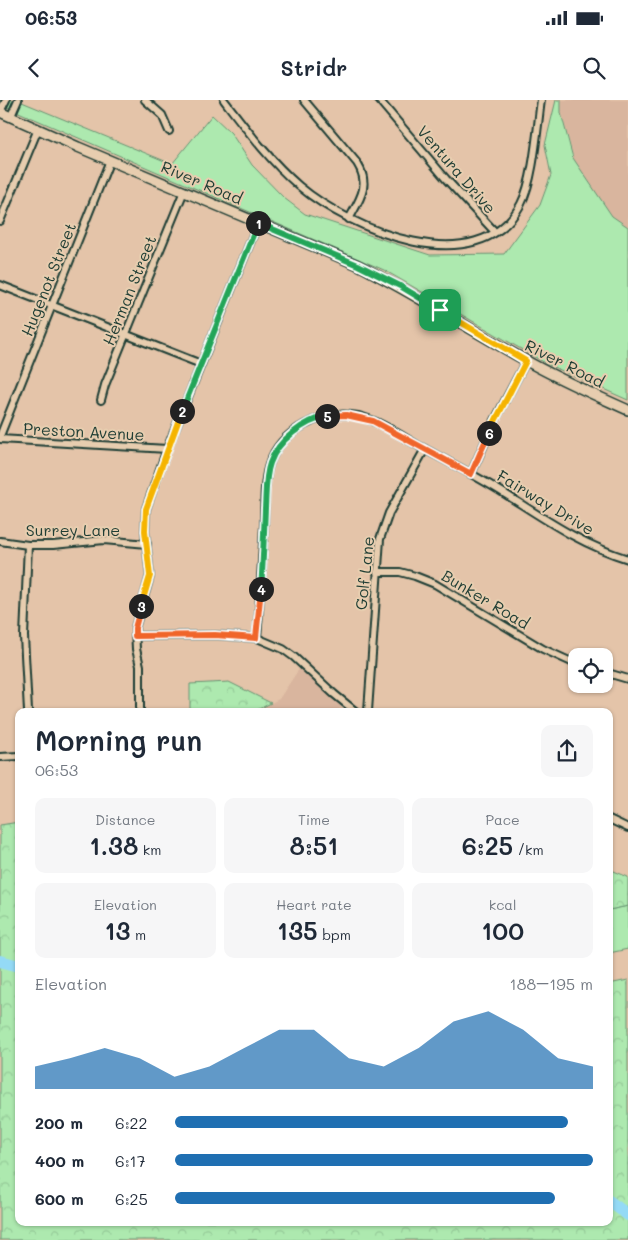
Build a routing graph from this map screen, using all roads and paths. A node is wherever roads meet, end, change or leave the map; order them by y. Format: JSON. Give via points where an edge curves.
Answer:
{"nodes":[{"id":1,"x":6,"y":100,"type":"edge"},
{"id":2,"x":18,"y":100,"type":"edge"},
{"id":3,"x":145,"y":100,"type":"edge"},
{"id":4,"x":224,"y":100,"type":"edge"},
{"id":5,"x":304,"y":100,"type":"edge"},
{"id":6,"x":380,"y":100,"type":"edge"},
{"id":7,"x":541,"y":100,"type":"edge"},
{"id":8,"x":0,"y":112,"type":"edge"},
{"id":9,"x":11,"y":116,"type":"junction"},
{"id":10,"x":38,"y":129,"type":"junction"},
{"id":11,"x":169,"y":132,"type":"dead end"},
{"id":12,"x":110,"y":160,"type":"junction"},
{"id":13,"x":184,"y":191,"type":"junction"},
{"id":14,"x":349,"y":219,"type":"junction"},
{"id":15,"x":0,"y":221,"type":"edge"},
{"id":16,"x":258,"y":223,"type":"junction"},
{"id":17,"x":495,"y":232,"type":"junction"},
{"id":18,"x":0,"y":285,"type":"edge"},
{"id":19,"x":52,"y":306,"type":"junction"},
{"id":20,"x":126,"y":334,"type":"junction"},
{"id":21,"x":526,"y":361,"type":"junction"},
{"id":22,"x":201,"y":364,"type":"junction"},
{"id":23,"x":100,"y":400,"type":"dead end"},
{"id":24,"x":628,"y":410,"type":"edge"},
{"id":25,"x":0,"y":438,"type":"edge"},
{"id":26,"x":167,"y":449,"type":"junction"},
{"id":27,"x":425,"y":449,"type":"junction"},
{"id":28,"x":471,"y":474,"type":"junction"},
{"id":29,"x":0,"y":541,"type":"edge"},
{"id":30,"x":146,"y":544,"type":"junction"},
{"id":31,"x":28,"y":545,"type":"junction"},
{"id":32,"x":628,"y":559,"type":"edge"},
{"id":33,"x":377,"y":572,"type":"junction"},
{"id":34,"x":135,"y":636,"type":"junction"},
{"id":35,"x":256,"y":638,"type":"junction"},
{"id":36,"x":568,"y":660,"type":"edge"},
{"id":37,"x":613,"y":675,"type":"edge"},
{"id":38,"x":628,"y":679,"type":"edge"},
{"id":39,"x":28,"y":708,"type":"edge"},
{"id":40,"x":140,"y":708,"type":"edge"},
{"id":41,"x":352,"y":708,"type":"edge"},
{"id":42,"x":368,"y":708,"type":"edge"},
{"id":43,"x":15,"y":756,"type":"edge"},
{"id":44,"x":0,"y":757,"type":"edge"},
{"id":45,"x":613,"y":820,"type":"edge"},
{"id":46,"x":628,"y":828,"type":"edge"}],
"edges":[{"from":1,"to":8,"type":"street"},
{"from":2,"to":9,"type":"street"},
{"from":3,"to":11,"type":"street","via":[[162,115]]},
{"from":4,"to":14,"type":"street","via":[[284,172],[311,195]]},
{"from":5,"to":14,"type":"street","via":[[362,173],[364,190]]},
{"from":6,"to":17,"type":"street","name":"Ventura Drive"},
{"from":7,"to":17,"type":"street","via":[[526,191],[511,219]]},
{"from":8,"to":9,"type":"street","name":"River Road"},
{"from":9,"to":10,"type":"street","name":"River Road"},
{"from":10,"to":12,"type":"street","name":"River Road"},
{"from":10,"to":15,"type":"street"},
{"from":12,"to":13,"type":"street","name":"River Road"},
{"from":12,"to":19,"type":"street","name":"Hugenot Street"},
{"from":13,"to":16,"type":"street","name":"River Road"},
{"from":13,"to":20,"type":"street","name":"Herman Street"},
{"from":14,"to":17,"type":"street","via":[[382,233],[439,246],[465,245]]},
{"from":16,"to":21,"type":"street","name":"River Road","via":[[400,286]]},
{"from":16,"to":22,"type":"street"},
{"from":18,"to":19,"type":"street"},
{"from":19,"to":20,"type":"street"},
{"from":19,"to":25,"type":"street","name":"Hugenot Street"},
{"from":20,"to":22,"type":"street"},
{"from":20,"to":23,"type":"street","name":"Herman Street"},
{"from":21,"to":24,"type":"street","name":"River Road"},
{"from":21,"to":28,"type":"street"},
{"from":22,"to":26,"type":"street"},
{"from":25,"to":26,"type":"street","name":"Preston Avenue"},
{"from":26,"to":30,"type":"street","via":[[146,509]]},
{"from":27,"to":28,"type":"street","name":"Fairway Drive"},
{"from":27,"to":33,"type":"street","name":"Golf Lane","via":[[384,526]]},
{"from":27,"to":35,"type":"street","name":"Fairway Drive","via":[[373,421],[346,415],[314,420],[284,441],[273,456],[267,474]]},
{"from":28,"to":32,"type":"street","name":"Fairway Drive","via":[[570,536]]},
{"from":29,"to":31,"type":"street","name":"Surrey Lane"},
{"from":30,"to":31,"type":"street","name":"Surrey Lane","via":[[104,540]]},
{"from":30,"to":34,"type":"street","via":[[150,576]]},
{"from":31,"to":39,"type":"street","via":[[24,636]]},
{"from":33,"to":36,"type":"street","name":"Bunker Road","via":[[400,572],[435,584]]},
{"from":33,"to":42,"type":"street","name":"Golf Lane"},
{"from":34,"to":35,"type":"street"},
{"from":34,"to":40,"type":"street","via":[[140,666]]},
{"from":35,"to":41,"type":"street","via":[[294,657]]},
{"from":37,"to":38,"type":"street"},
{"from":43,"to":44,"type":"street"},
{"from":45,"to":46,"type":"street"}]}
